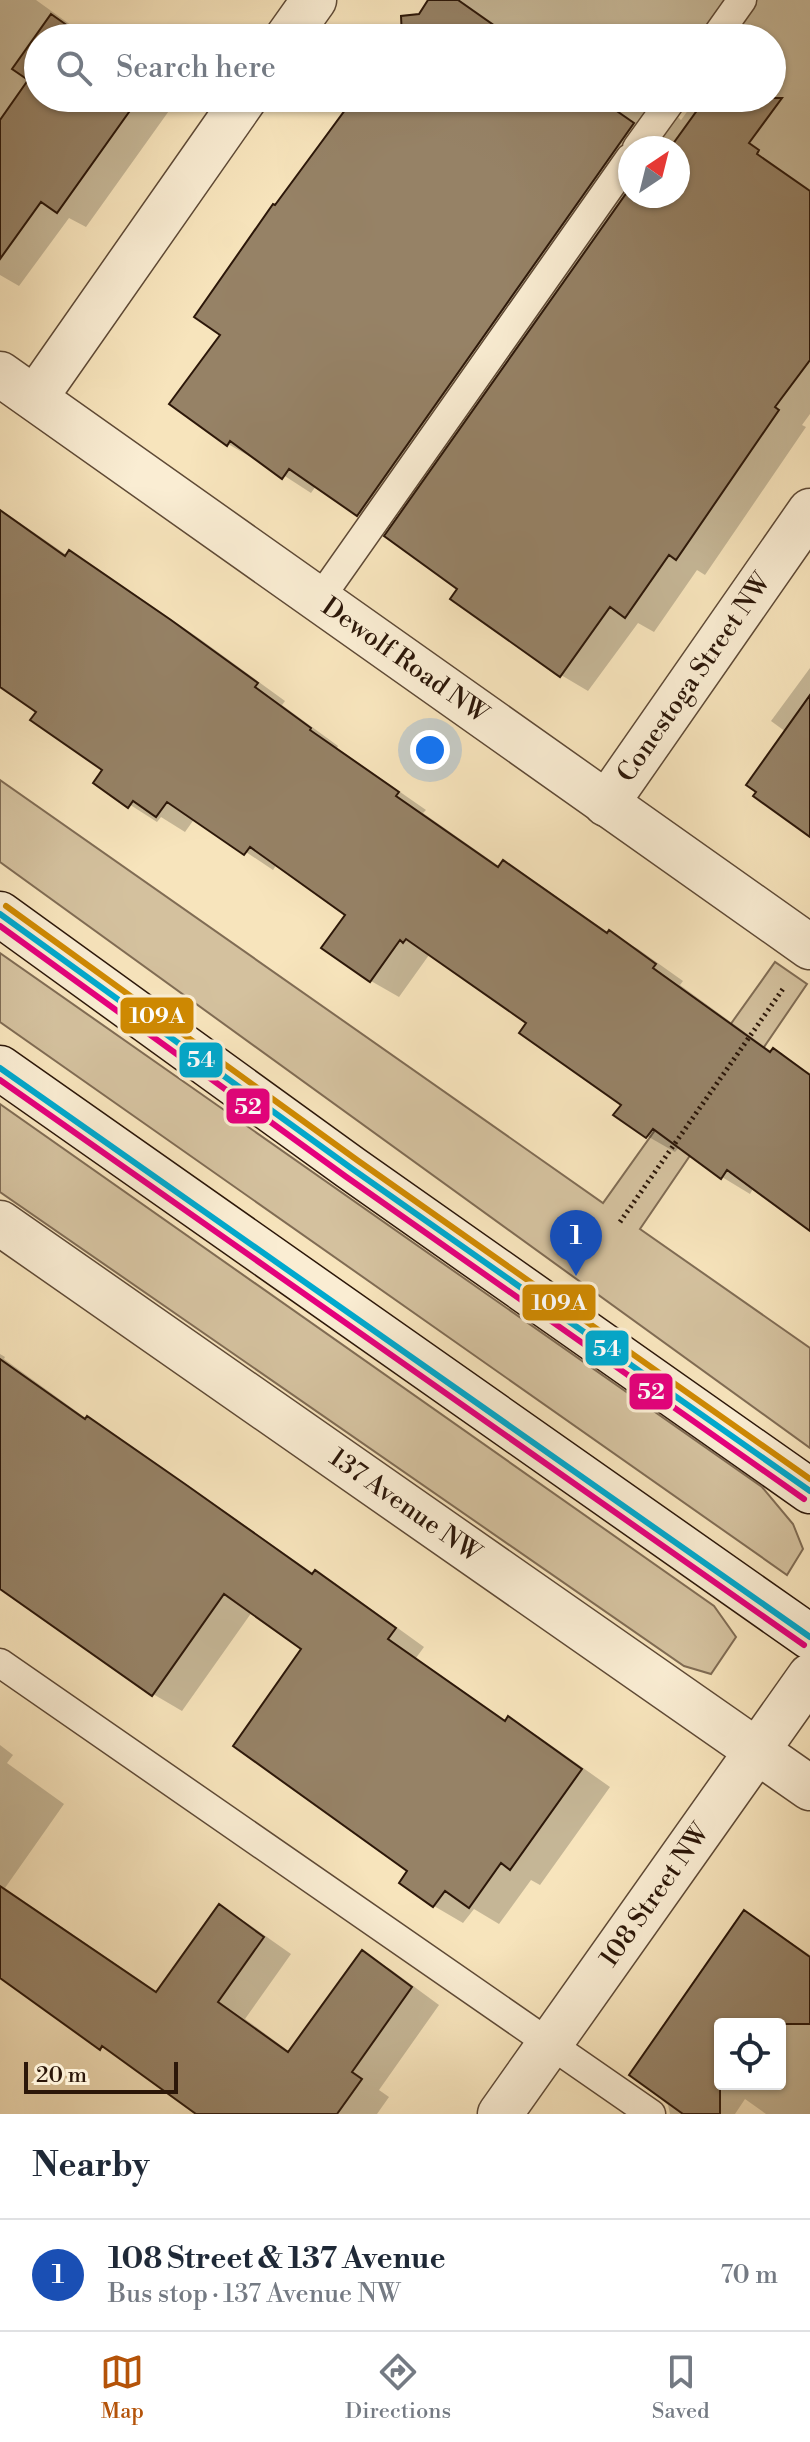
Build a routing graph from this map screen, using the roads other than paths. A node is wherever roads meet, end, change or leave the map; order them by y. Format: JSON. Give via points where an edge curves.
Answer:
{"nodes":[{"id":1,"x":314,"y":0,"type":"edge"},
{"id":2,"x":742,"y":0,"type":"edge"},
{"id":3,"x":297,"y":24,"type":"edge"},
{"id":4,"x":725,"y":24,"type":"edge"},
{"id":5,"x":235,"y":112,"type":"edge"},
{"id":6,"x":663,"y":112,"type":"edge"},
{"id":7,"x":646,"y":136,"type":"edge"},
{"id":8,"x":618,"y":175,"type":"edge"},
{"id":9,"x":0,"y":374,"type":"edge"},
{"id":10,"x":35,"y":398,"type":"junction"},
{"id":11,"x":810,"y":511,"type":"edge"},
{"id":12,"x":318,"y":601,"type":"junction"},
{"id":13,"x":606,"y":804,"type":"junction"},
{"id":14,"x":0,"y":914,"type":"edge"},
{"id":15,"x":800,"y":963,"type":"edge"},
{"id":16,"x":0,"y":1068,"type":"edge"},
{"id":17,"x":0,"y":1223,"type":"edge"},
{"id":18,"x":810,"y":1491,"type":"edge"},
{"id":19,"x":810,"y":1637,"type":"edge"},
{"id":20,"x":0,"y":1663,"type":"edge"},
{"id":21,"x":810,"y":1676,"type":"edge"},
{"id":22,"x":758,"y":1752,"type":"junction"},
{"id":23,"x":810,"y":1788,"type":"edge"},
{"id":24,"x":551,"y":2043,"type":"junction"},
{"id":25,"x":500,"y":2114,"type":"edge"},
{"id":26,"x":651,"y":2114,"type":"edge"}],
"edges":[{"from":1,"to":3,"type":"street"},
{"from":2,"to":4,"type":"lane"},
{"from":5,"to":10,"type":"street"},
{"from":6,"to":7,"type":"lane"},
{"from":8,"to":12,"type":"lane"},
{"from":9,"to":10,"type":"street","name":"Dewolf Road NW"},
{"from":10,"to":12,"type":"street","name":"Dewolf Road NW"},
{"from":11,"to":13,"type":"street","name":"Conestoga Street NW"},
{"from":12,"to":13,"type":"street","name":"Dewolf Road NW"},
{"from":13,"to":15,"type":"street","name":"Dewolf Road NW"},
{"from":14,"to":18,"type":"street"},
{"from":16,"to":19,"type":"street"},
{"from":17,"to":22,"type":"street","name":"137 Avenue NW"},
{"from":20,"to":24,"type":"lane"},
{"from":21,"to":22,"type":"street","name":"108 Street NW"},
{"from":22,"to":23,"type":"street","name":"137 Avenue NW"},
{"from":22,"to":24,"type":"street","name":"108 Street NW"},
{"from":24,"to":25,"type":"street","name":"108 Street NW"},
{"from":24,"to":26,"type":"lane"}]}
